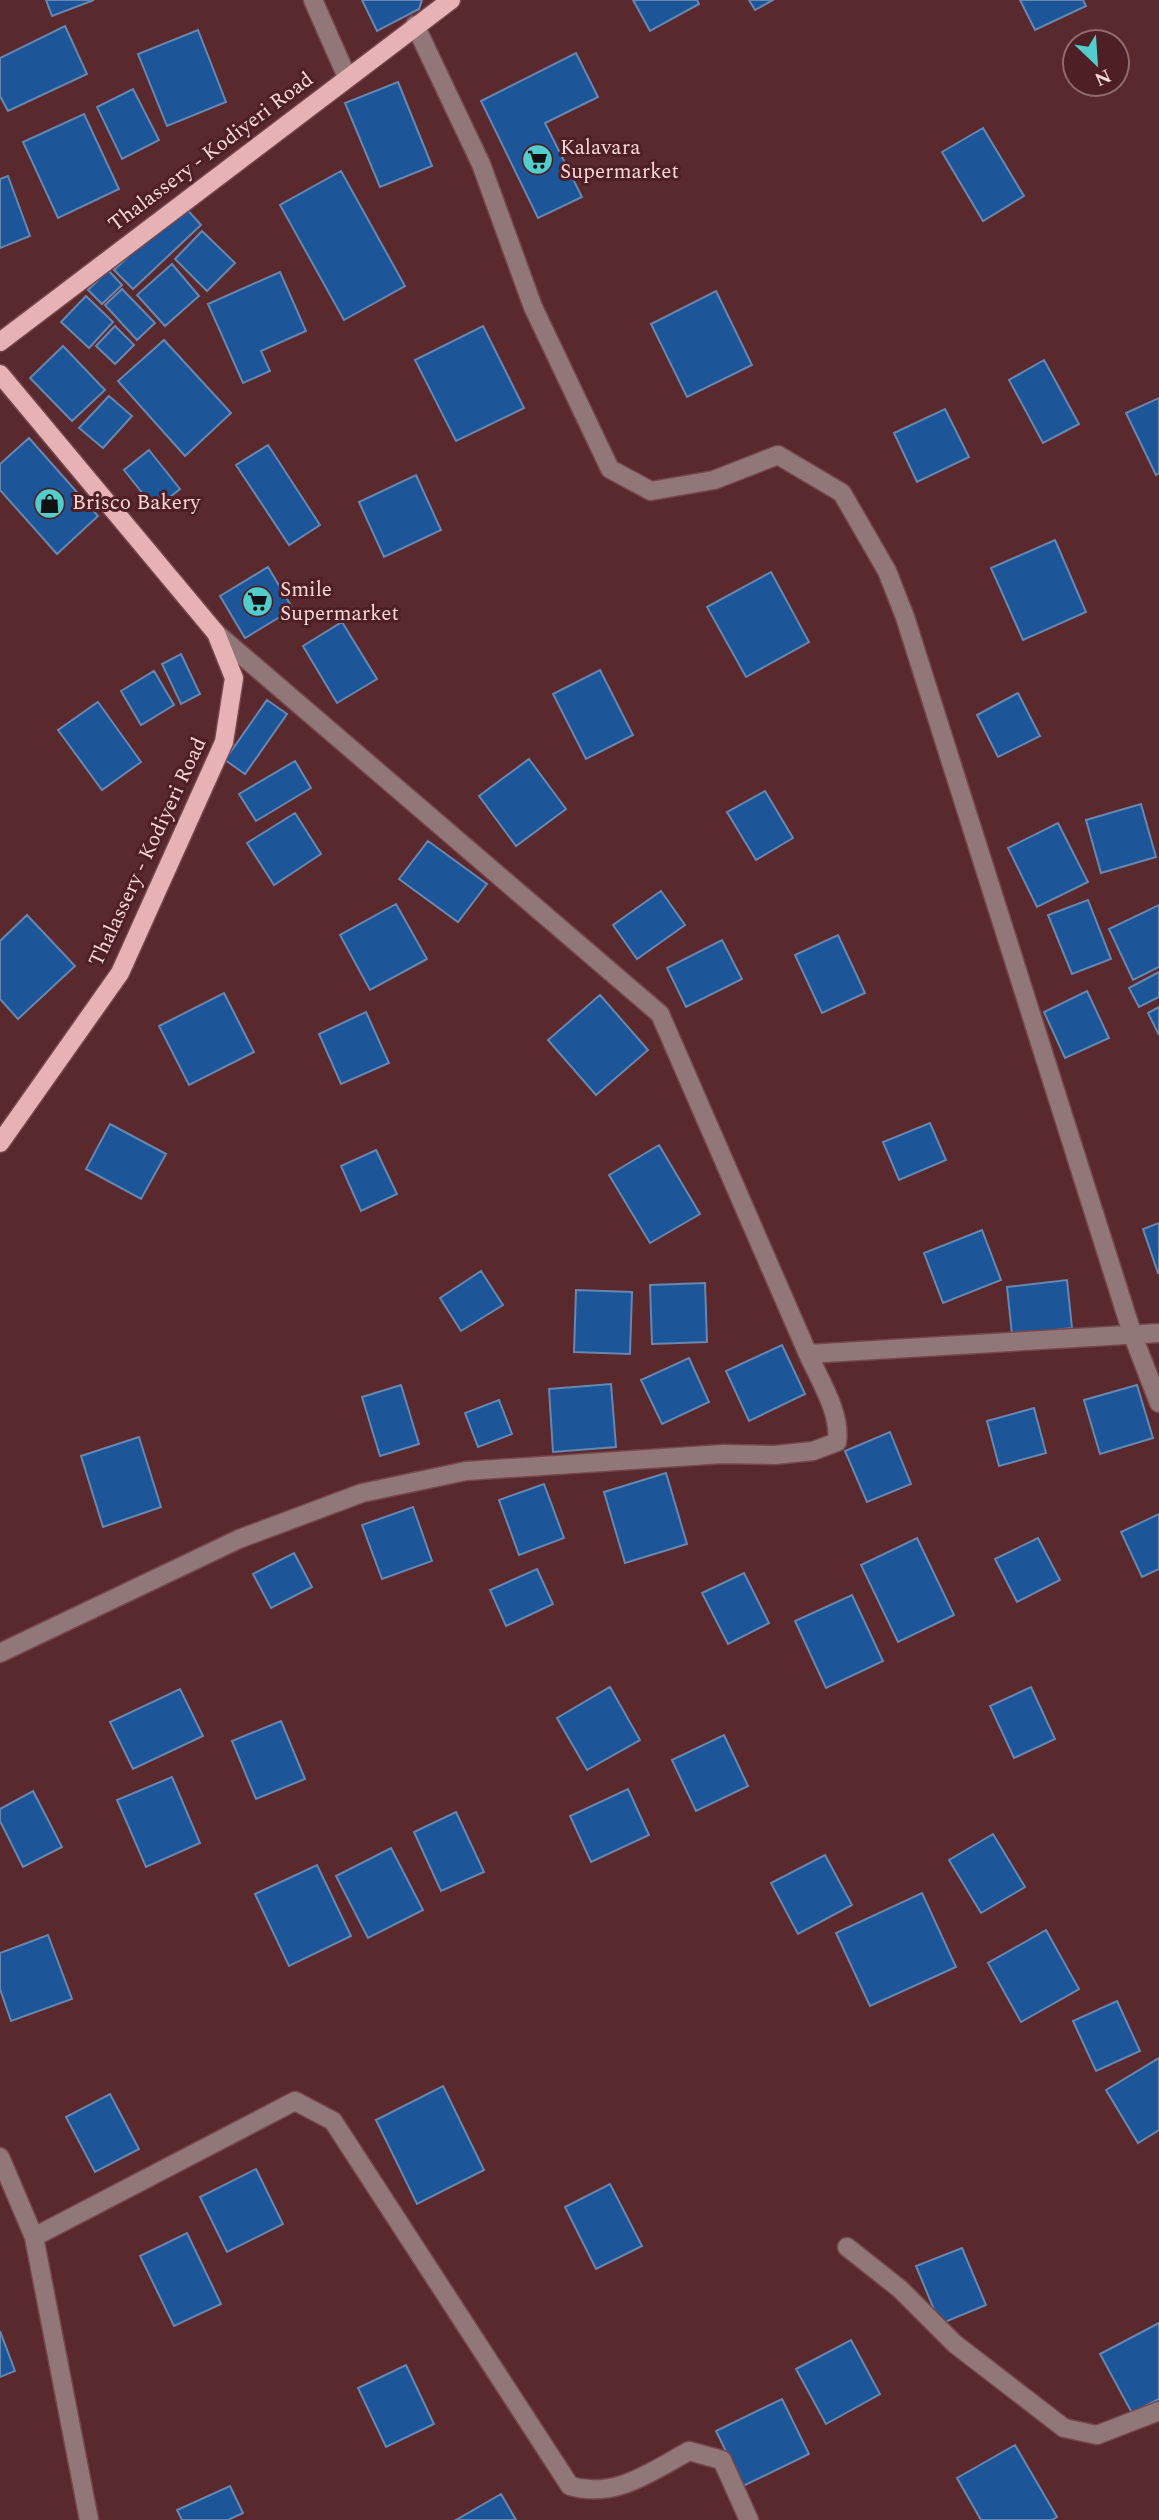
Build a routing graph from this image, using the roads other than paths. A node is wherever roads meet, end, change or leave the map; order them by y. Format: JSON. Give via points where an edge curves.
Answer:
{"nodes":[{"id":1,"x":313,"y":0,"type":"edge"},
{"id":2,"x":451,"y":0,"type":"edge"},
{"id":3,"x":415,"y":25,"type":"junction"},
{"id":4,"x":347,"y":77,"type":"junction"},
{"id":5,"x":0,"y":342,"type":"edge"},
{"id":6,"x":0,"y":374,"type":"edge"},
{"id":7,"x":216,"y":633,"type":"junction"},
{"id":8,"x":0,"y":1143,"type":"edge"},
{"id":9,"x":1159,"y":1334,"type":"edge"},
{"id":10,"x":1133,"y":1336,"type":"junction"},
{"id":11,"x":808,"y":1354,"type":"junction"},
{"id":12,"x":1159,"y":1403,"type":"edge"},
{"id":13,"x":0,"y":1653,"type":"edge"},
{"id":14,"x":0,"y":2157,"type":"edge"},
{"id":15,"x":34,"y":2237,"type":"junction"},
{"id":16,"x":847,"y":2247,"type":"dead end"},
{"id":17,"x":1159,"y":2412,"type":"edge"},
{"id":18,"x":89,"y":2520,"type":"edge"},
{"id":19,"x":749,"y":2520,"type":"edge"}],
"edges":[{"from":1,"to":4,"type":"street"},
{"from":2,"to":3,"type":"main road","name":"Thalassery - Kodiyeri Road"},
{"from":3,"to":4,"type":"main road","name":"Thalassery - Kodiyeri Road"},
{"from":3,"to":10,"type":"street","via":[[481,164],[533,307],[610,470],[650,491],[714,480],[778,456],[842,493],[887,571]]},
{"from":4,"to":5,"type":"main road","name":"Thalassery - Kodiyeri Road"},
{"from":6,"to":7,"type":"main road","name":"Thalassery - Kodiyeri Road"},
{"from":7,"to":8,"type":"main road","name":"Thalassery - Kodiyeri Road","via":[[234,678],[224,742],[120,973]]},
{"from":7,"to":11,"type":"street","via":[[660,1014]]},
{"from":9,"to":10,"type":"street"},
{"from":10,"to":11,"type":"street"},
{"from":10,"to":12,"type":"street"},
{"from":11,"to":13,"type":"street","via":[[828,1399],[837,1443],[775,1455],[723,1454],[466,1471],[362,1493],[239,1539]]},
{"from":14,"to":15,"type":"street"},
{"from":15,"to":18,"type":"street"},
{"from":15,"to":19,"type":"street","via":[[295,2101],[333,2121],[570,2486],[589,2491],[622,2487],[689,2451],[722,2460]]},
{"from":16,"to":17,"type":"street","via":[[900,2288],[955,2344],[1064,2428],[1097,2435]]}]}
